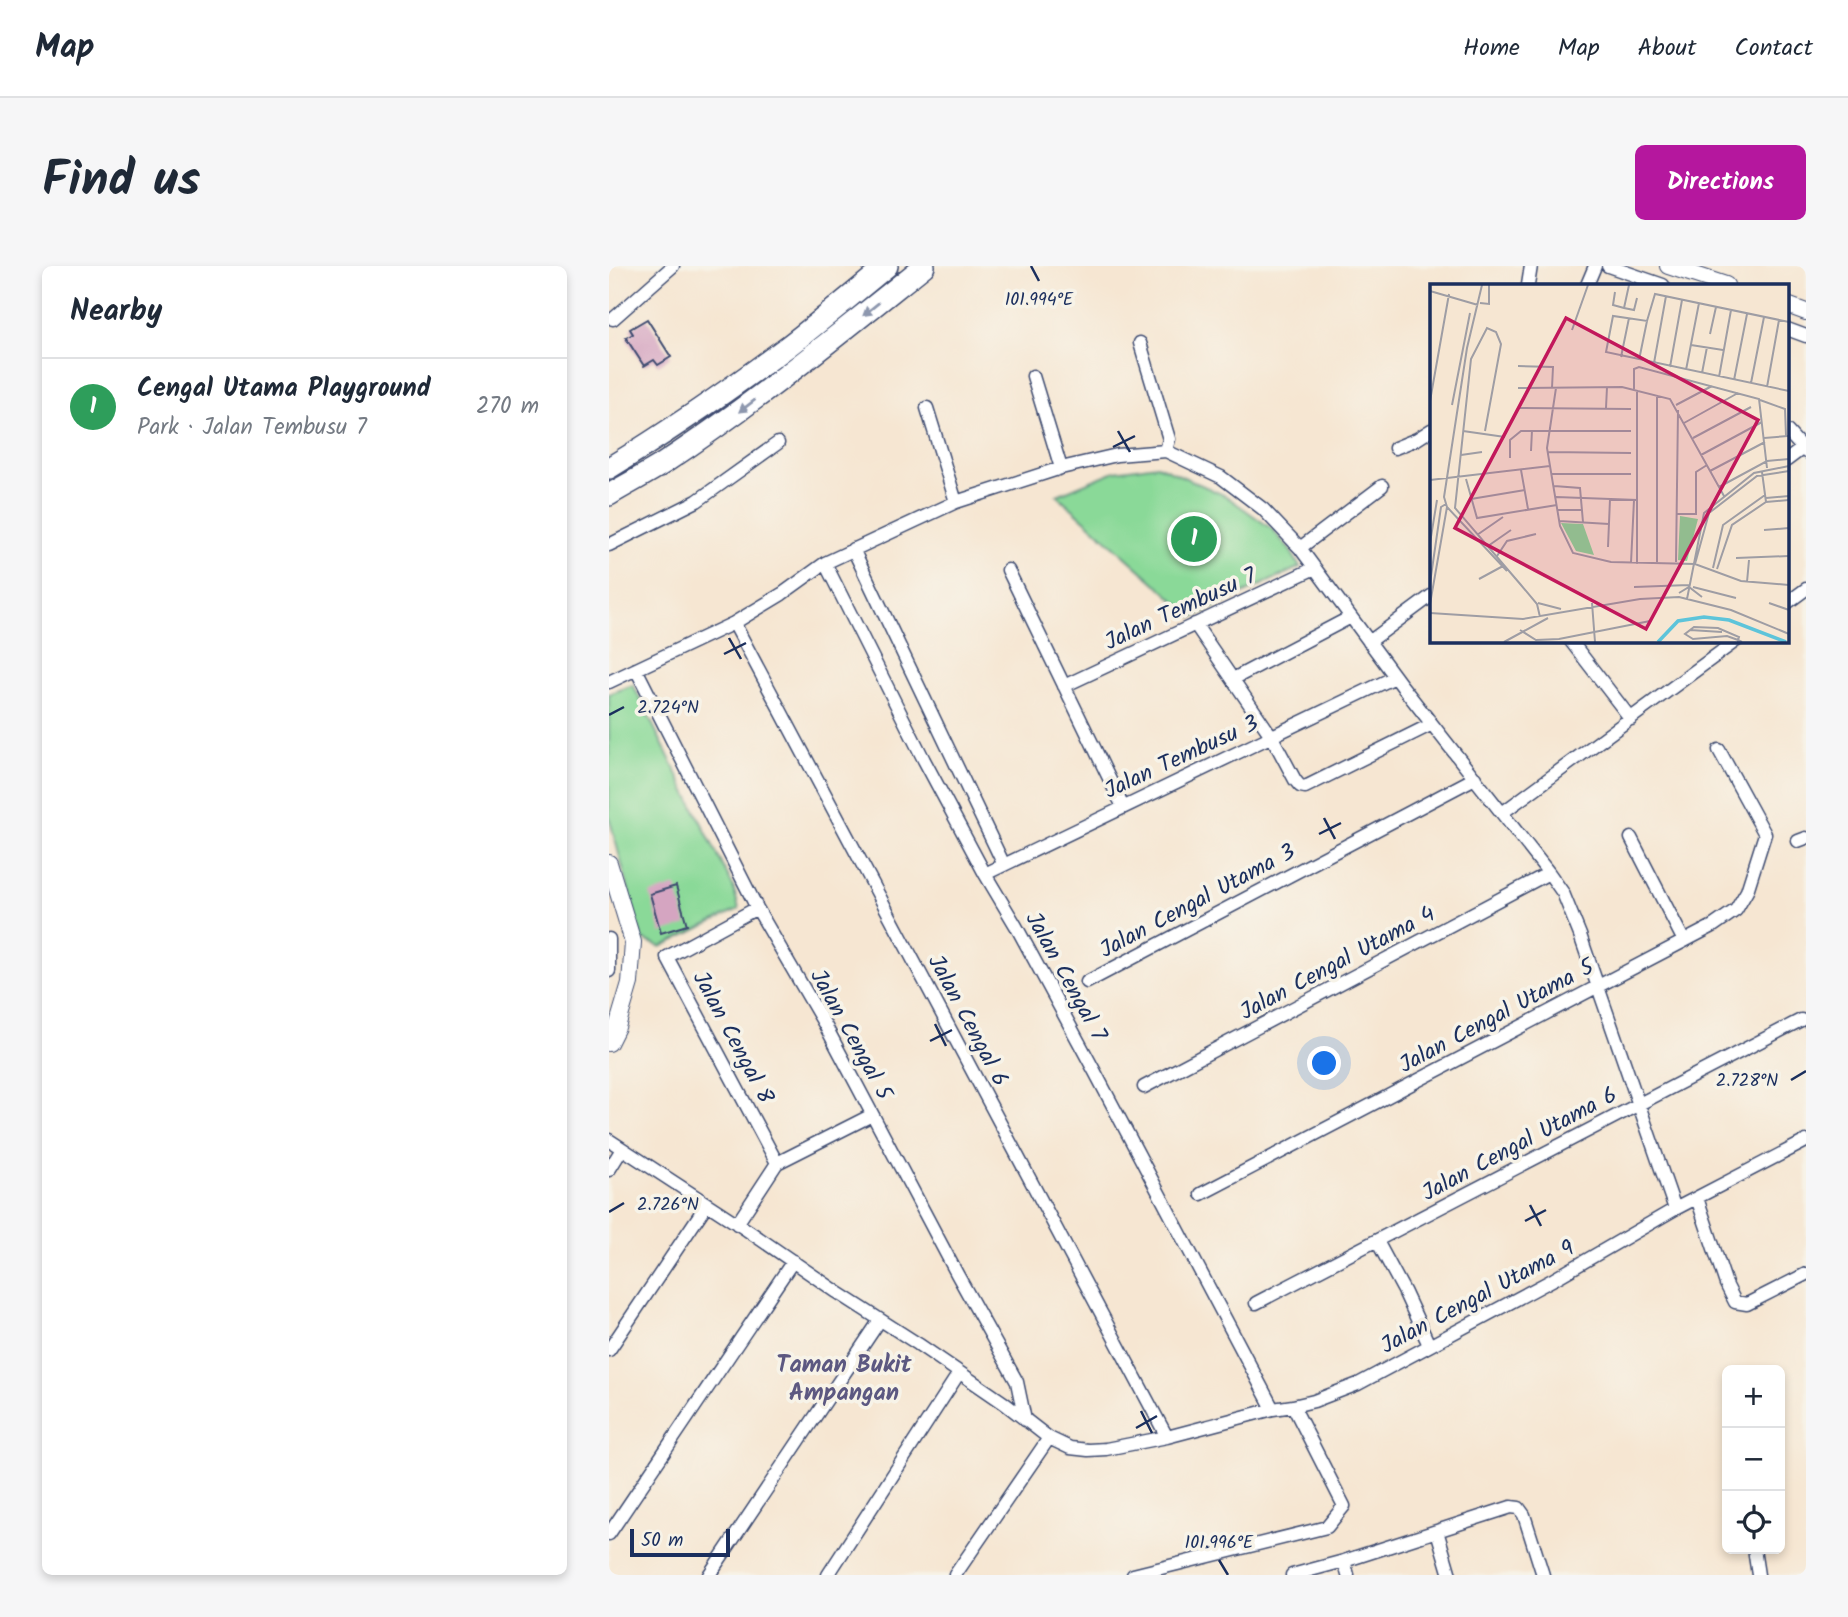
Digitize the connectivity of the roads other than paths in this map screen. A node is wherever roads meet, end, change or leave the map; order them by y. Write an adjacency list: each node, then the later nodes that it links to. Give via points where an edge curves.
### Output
1 (673, 266): 14 (street)
2 (887, 266): 26 (highway, via 720,397)
3 (924, 266): 29 (highway, one-way to 29, via 731,417)
4 (1531, 266): 8 (street)
5 (1595, 266): 9 (street)
6 (1608, 266): 10 (street)
7 (1668, 266): 11 (street)
8 (1528, 284)
9 (1587, 284)
10 (1661, 284)
11 (1723, 284)
12 (1789, 306): 13 (street)
13 (1806, 312)
14 (613, 319)
15 (1789, 330): 16 (street)
16 (1806, 336)
17 (1140, 343): 24 (street, via 1169,439)
18 (1033, 376): 27 (street)
19 (927, 408): 30 (street)
20 (1430, 431): 23 (street)
21 (1789, 433): 25 (street)
22 (778, 443): 31 (street, via 697,500)
23 (1395, 448)
24 (1166, 450): 27 (street); 32 (street, via 1221,477 1263,509)
25 (1804, 450)
26 (609, 468)
27 (1061, 468): 30 (street)
28 (1382, 486): 32 (street)
29 (609, 495)
30 (956, 502): 33 (street)
31 (609, 545)
32 (1300, 548): 35 (street)
33 (853, 549): 34 (street); 60 (street)
34 (825, 563): 41 (street); 62 (street, Jalan Cengal 7)
35 (1315, 568): 40 (street); 42 (street, Jalan Tembusu 7)
36 (1008, 570): 50 (street)
37 (1806, 589): 39 (street)
38 (1430, 597): 43 (street)
39 (1789, 602)
40 (1350, 617): 43 (street); 48 (street)
41 (734, 623): 46 (street); 95 (street, Jalan Cengal 6)
42 (1195, 624): 48 (street); 50 (street, Jalan Tembusu 7)
43 (1369, 642): 47 (street)
44 (1572, 642): 51 (street)
45 (1734, 642): 51 (street)
46 (636, 669): 49 (street); 63 (street, Jalan Cengal 5)
47 (1395, 677): 52 (street); 53 (street, Jalan Tembusu 3)
48 (1233, 679): 53 (street)
49 (609, 682)
50 (1064, 686): 56 (street)
51 (1631, 719): 57 (street)
52 (1431, 724): 53 (street, via 1305,787 1295,780); 55 (street)
53 (1272, 737): 56 (street, Jalan Tembusu 3)
54 (1719, 750): 65 (street, Jalan Cengal Utama 5, via 1765,834 1747,891 1736,910)
55 (1475, 778): 57 (street); 67 (street, Jalan Cengal Utama 3)
56 (1123, 807): 60 (street, Jalan Tembusu 3)
57 (1502, 813): 61 (street)
58 (1631, 838): 65 (street)
59 (609, 863): 70 (street, via 633,942 630,983)
60 (1005, 865): 62 (street, Jalan Tembusu 3)
61 (1549, 873): 68 (street, via 1563,893); 71 (street, Jalan Cengal Utama 4)
62 (985, 874): 93 (street, Jalan Cengal 7)
63 (757, 908): 73 (street, Jalan Cengal 5); 77 (street, Jalan Cengal 8, via 667,957)
64 (609, 939): 66 (street)
65 (1684, 941): 68 (street, Jalan Cengal Utama 5)
66 (609, 971)
67 (1087, 982)
68 (1597, 985): 72 (street); 79 (street, Jalan Cengal Utama 5)
69 (1801, 1020): 72 (street, Jalan Cengal Utama 6)
70 (609, 1043)
71 (1144, 1087)
72 (1639, 1104): 82 (street); 84 (street, Jalan Cengal Utama 6)
73 (872, 1115): 77 (street); 94 (street, Jalan Cengal 5, via 1017,1382)
74 (609, 1140): 76 (street, Jalan Cengal Utama 9)
75 (1806, 1141): 80 (street, Jalan Cengal Utama 9)
76 (622, 1149): 78 (street); 81 (street, Jalan Cengal Utama 9)
77 (777, 1163): 83 (street)
78 (609, 1170)
79 (1201, 1194)
80 (1697, 1198): 82 (street, Jalan Cengal Utama 9); 86 (street, via 1735,1302 1747,1304)
81 (707, 1204): 83 (street, Jalan Cengal Utama 9); 90 (street)
82 (1675, 1209): 89 (street, Jalan Cengal Utama 9)
83 (737, 1224): 85 (street, Jalan Cengal Utama 9)
84 (1377, 1241): 87 (street, Jalan Cengal Utama 6); 89 (street)
85 (793, 1261): 88 (street, Jalan Cengal Utama 9); 98 (street)
86 (1806, 1274)
87 (1256, 1303)
88 (880, 1320): 91 (street, Jalan Cengal Utama 9); 101 (street)
89 (1429, 1345): 92 (street, Jalan Cengal Utama 9, via 1358,1384)
90 (609, 1350)
91 (959, 1373): 94 (street, Jalan Cengal Utama 9); 102 (street)
92 (1293, 1406): 93 (street, Jalan Cengal Utama 9); 104 (street, via 1344,1506 1328,1527)
93 (1273, 1409): 95 (street, Jalan Cengal Utama 9)
94 (1025, 1420): 96 (street, Jalan Cengal Utama 9)
95 (1167, 1437): 96 (street, Jalan Cengal Utama 9, via 1106,1450 1070,1448)
96 (1049, 1438): 103 (street)
97 (1437, 1531): 100 (street); 107 (street); 108 (street, via 1519,1508)
98 (609, 1534)
99 (1754, 1554): 109 (street)
100 (1344, 1561): 105 (street); 106 (street)
101 (709, 1575)
102 (828, 1575)
103 (955, 1575)
104 (1133, 1575)
105 (1292, 1575)
106 (1348, 1575)
107 (1450, 1575)
108 (1543, 1575)
109 (1758, 1575)

